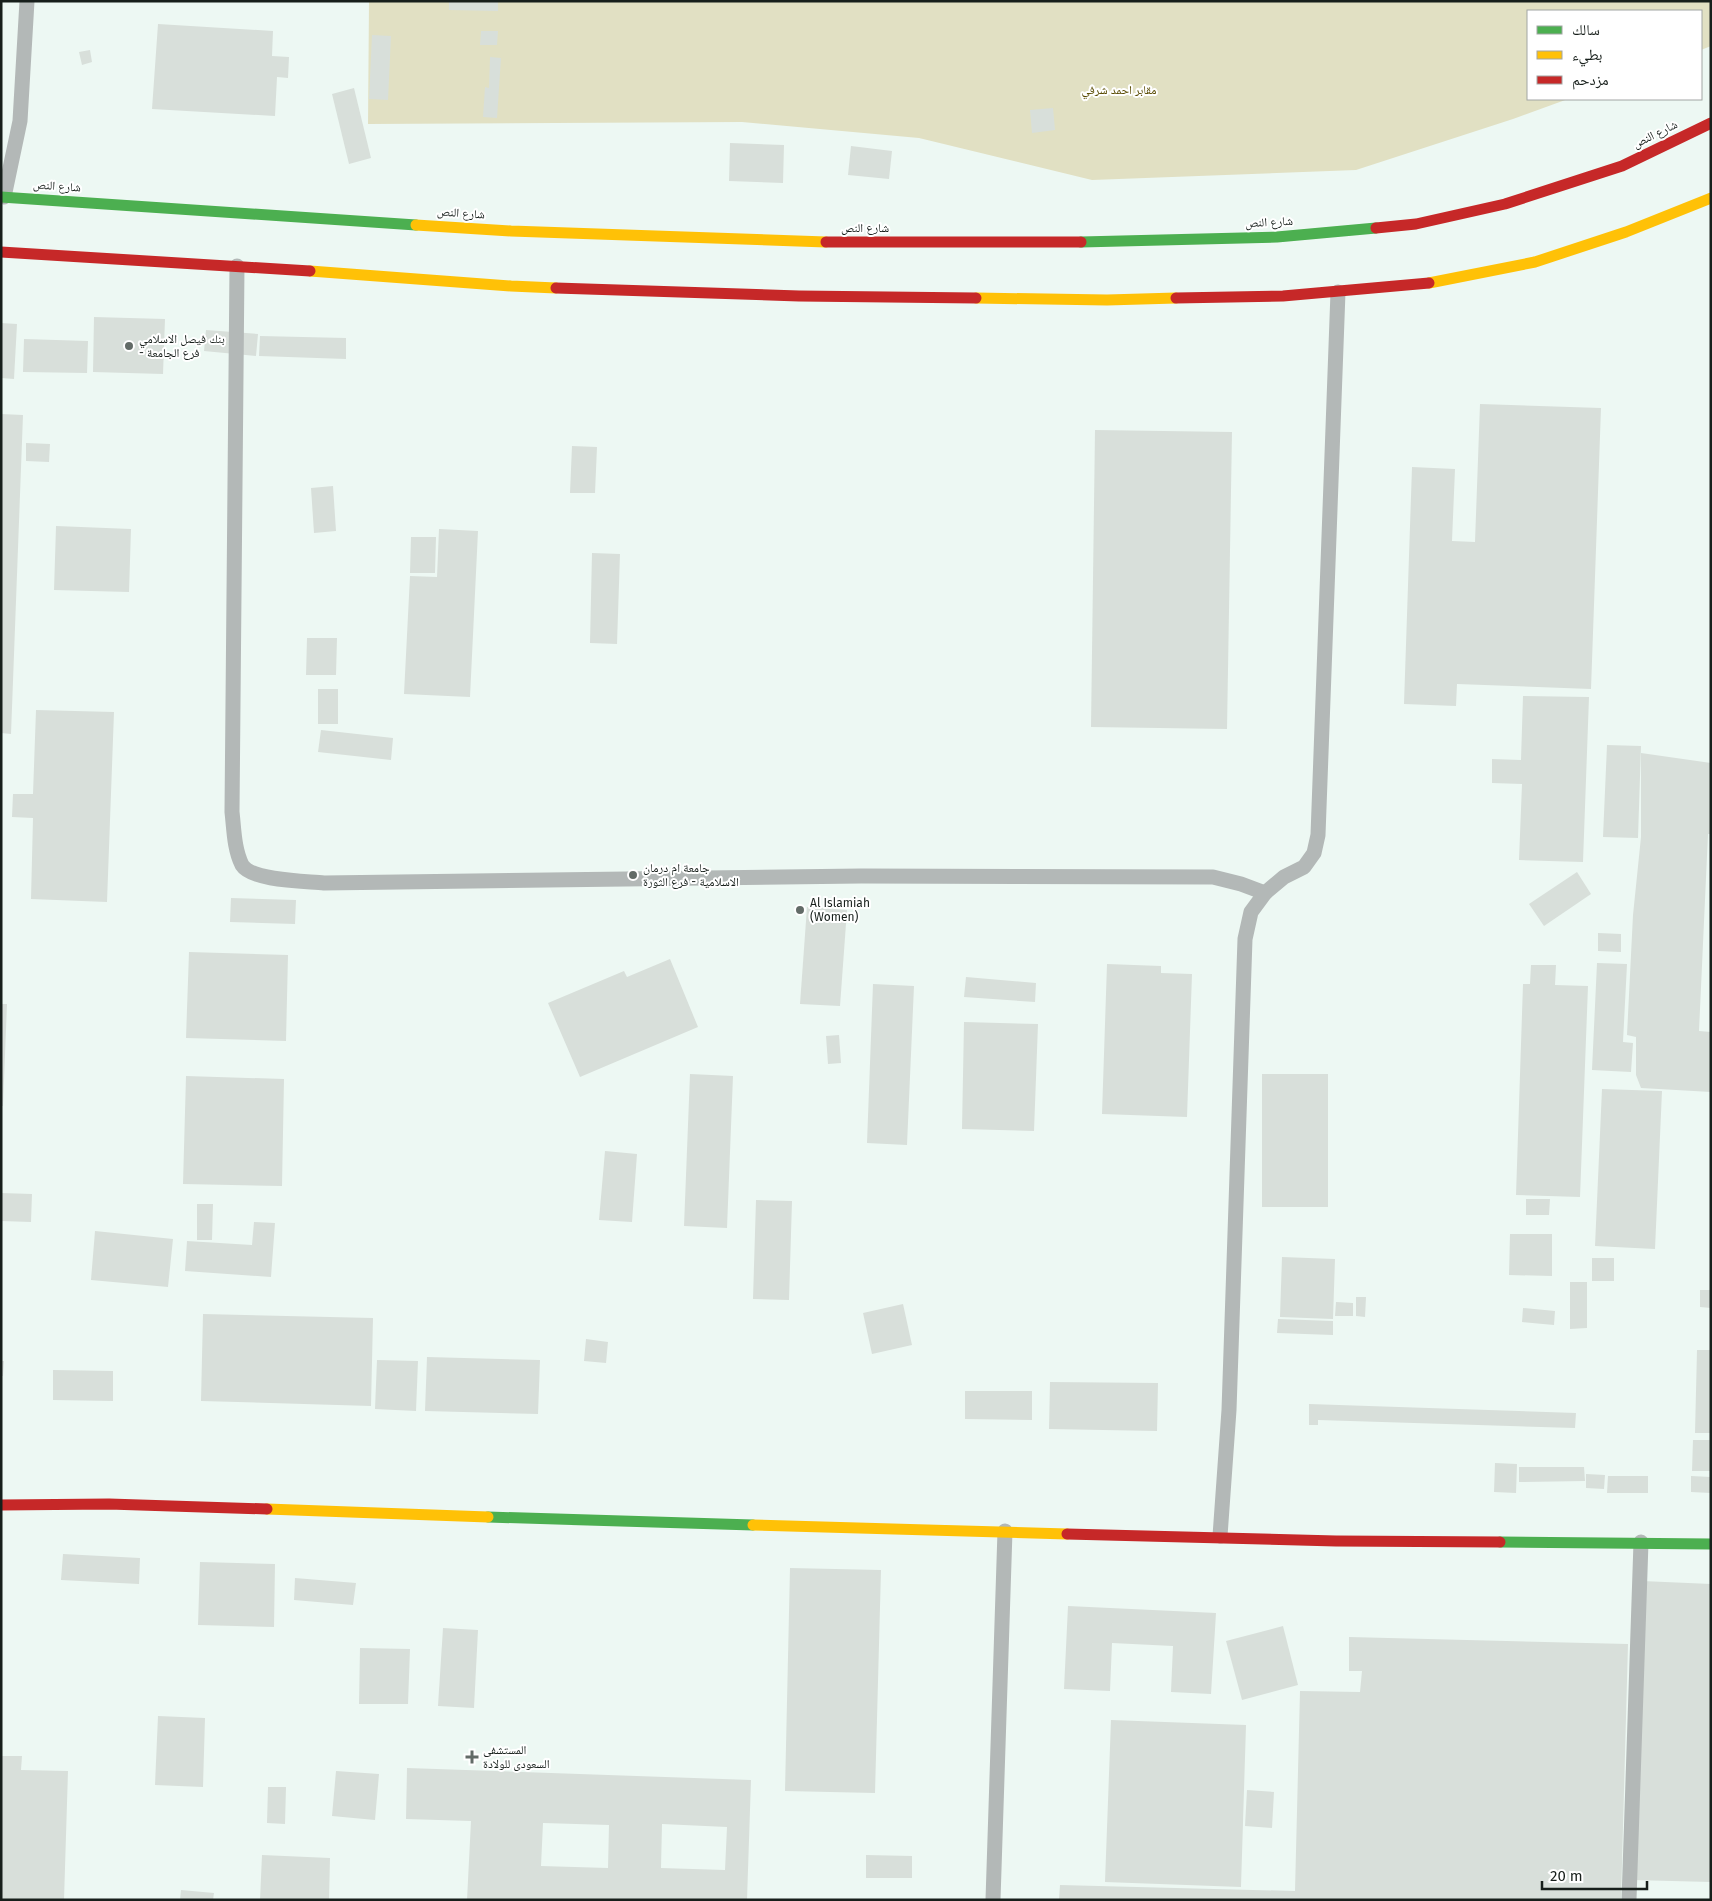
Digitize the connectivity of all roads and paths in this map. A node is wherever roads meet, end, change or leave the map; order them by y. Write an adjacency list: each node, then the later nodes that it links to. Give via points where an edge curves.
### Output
1 (27, 1): 3 (lane, via 20,121)
2 (1711, 123): 3 (main road, شارع النص, via 1622,166 1505,204 1416,224 1277,237 1105,242 797,242 510,231)
3 (2, 197)
4 (1711, 198): 7 (main road, via 1626,232 1535,262 1429,283)
5 (1, 252): 6 (main road)
6 (237, 266): 7 (main road, via 510,286 799,296 1107,300); 8 (lane, via 232,812 236,847 243,866 252,874 324,883 862,876 1213,877)
7 (1338, 292): 8 (lane, via 1318,835 1314,853 1304,867 1284,877)
8 (1266, 894): 11 (lane, via 1251,912 1245,940 1229,1410)
9 (1, 1504): 10 (main road)
10 (1005, 1531): 11 (main road); 14 (lane)
11 (1220, 1536): 12 (main road, via 1336,1541)
12 (1640, 1542): 13 (main road); 15 (lane)
13 (1711, 1544)
14 (993, 1900)
15 (1629, 1900)

